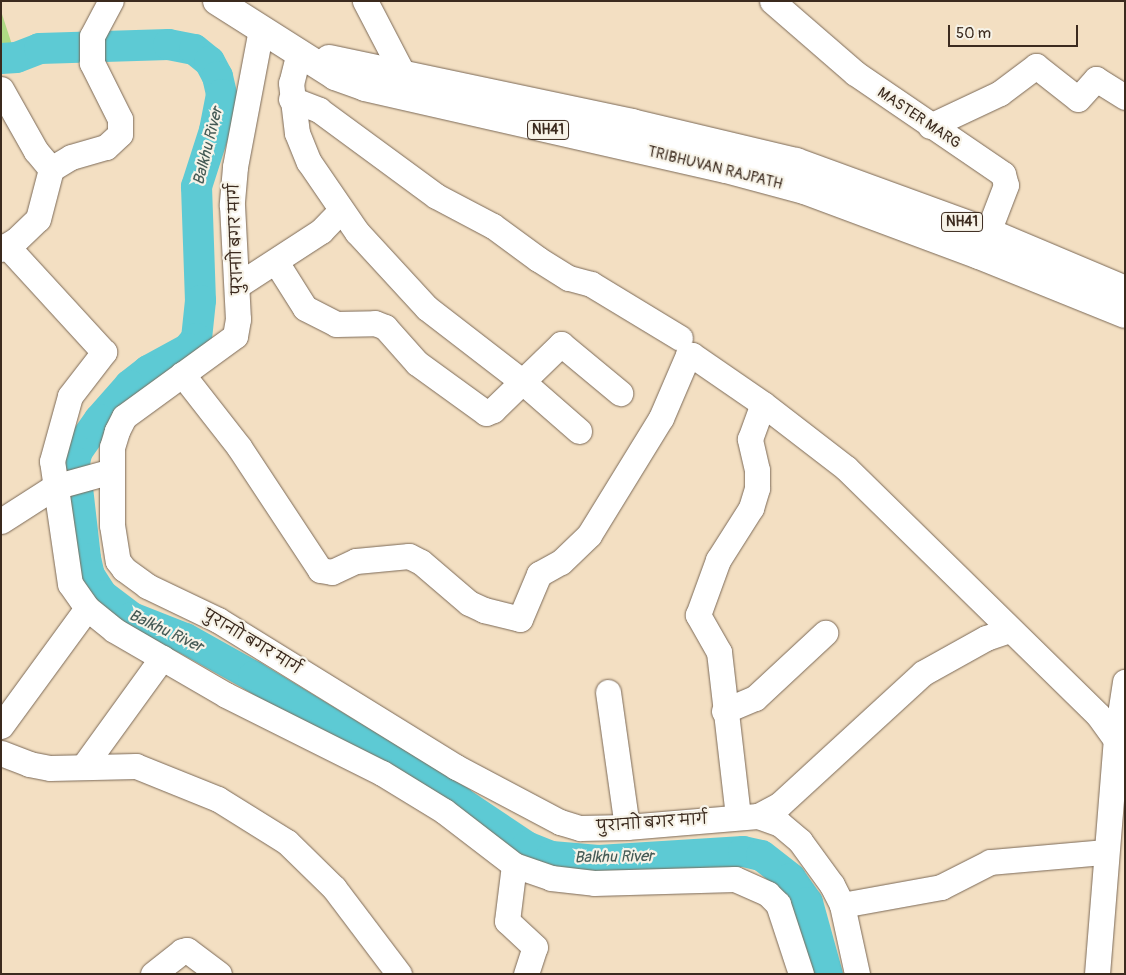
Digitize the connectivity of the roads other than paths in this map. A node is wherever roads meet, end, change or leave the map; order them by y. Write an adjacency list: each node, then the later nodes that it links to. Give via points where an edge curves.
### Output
1 (111, 1): 12 (street, via 92,36 92,63 120,119 120,134 106,147 71,158)
2 (217, 1): 5 (highway, TRIBHUVAN RAJPATH / NH41)
3 (365, 1): 7 (street)
4 (772, 1): 11 (street, MASTER MARG, via 855,73)
5 (261, 29): 6 (highway, TRIBHUVAN RAJPATH / NH41); 17 (street, पुरानाो बगर मार्ग, via 235,167 232,205)
6 (299, 52): 7 (highway, TRIBHUVAN RAJPATH / NH41); 10 (street, via 291,83); 14 (highway, TRIBHUVAN RAJPATH / NH41, via 335,76 365,87 787,186)
7 (403, 74): 14 (highway, TRIBHUVAN RAJPATH / NH41, via 796,162)
8 (1, 89): 12 (street, via 36,151)
9 (1125, 97): 11 (street, via 1096,79 1078,99 1036,66 1000,93)
10 (291, 99): 13 (street, via 297,134 309,162); 20 (street, via 318,110 436,196 493,226 538,259 569,278 591,284)
11 (930, 126): 14 (street, MASTER MARG, via 1006,178)
12 (51, 169): 15 (street, via 38,219)
13 (341, 210): 16 (street, via 321,231); 22 (street, via 382,262 427,308)
14 (984, 243): 18 (highway, TRIBHUVAN RAJPATH / NH41); 19 (highway, TRIBHUVAN RAJPATH / NH41)
15 (4, 247): 27 (street, via 104,352 70,396 52,461)
16 (276, 262): 17 (street); 22 (street, via 304,308 336,324 375,323 385,327 417,363 478,410 486,413 493,410)
17 (238, 285): 21 (street, पुरानाो बगर मार्ग, via 235,336)
18 (1125, 290)
19 (1125, 314)
20 (680, 338)
21 (182, 374): 24 (street, via 239,447 320,570 332,572 356,561 409,556 421,562 469,603 520,619 539,574 561,562 589,535 661,418 688,355); 26 (street, पुरानाो बगर मार्ग, via 124,417 112,447)
22 (524, 382): 23 (street, via 561,344); 25 (street)
23 (620, 393)
24 (763, 404): 30 (street, via 846,468); 35 (street, via 750,439 757,470 757,488 751,508 718,560 698,615 719,652)
25 (579, 431)
26 (108, 472): 27 (street); 41 (street, पुरानाो बगर मार्ग, via 115,548 118,561 132,576 218,620 534,811 580,828)
27 (60, 486): 28 (street); 29 (street, via 70,584)
28 (1, 521)
29 (87, 608): 32 (street, via 114,630); 36 (street)
30 (1009, 630): 37 (street, via 1098,715); 40 (street, via 986,638 923,673 779,805)
31 (825, 633): 35 (street, via 755,698)
32 (162, 658): 39 (street); 43 (street, via 226,695 382,773 444,811)
33 (1125, 682): 37 (street)
34 (608, 692): 41 (street)
35 (724, 711): 40 (street)
36 (1, 726)
37 (1116, 740): 42 (street)
38 (1, 753): 39 (street, via 29,764)
39 (83, 767): 47 (street, via 136,766 164,775 218,798 287,842 334,888)
40 (748, 816): 41 (street, पुरानाो बगर मार्ग); 44 (street, पुरानाो बगर मार्ग, via 780,824 800,841 818,862)
41 (627, 827)
42 (1105, 852): 44 (street, via 990,862 941,887); 51 (street)
43 (514, 865): 48 (street, via 507,921 534,947); 49 (street, via 551,878 594,882 736,879 768,894 778,904)
44 (842, 905): 50 (street, पुरानाो बगर मार्ग)
45 (153, 974): 46 (street, via 187,950)
46 (218, 974)
47 (399, 974)
48 (526, 974)
49 (801, 974)
50 (857, 974)
51 (1097, 974)

